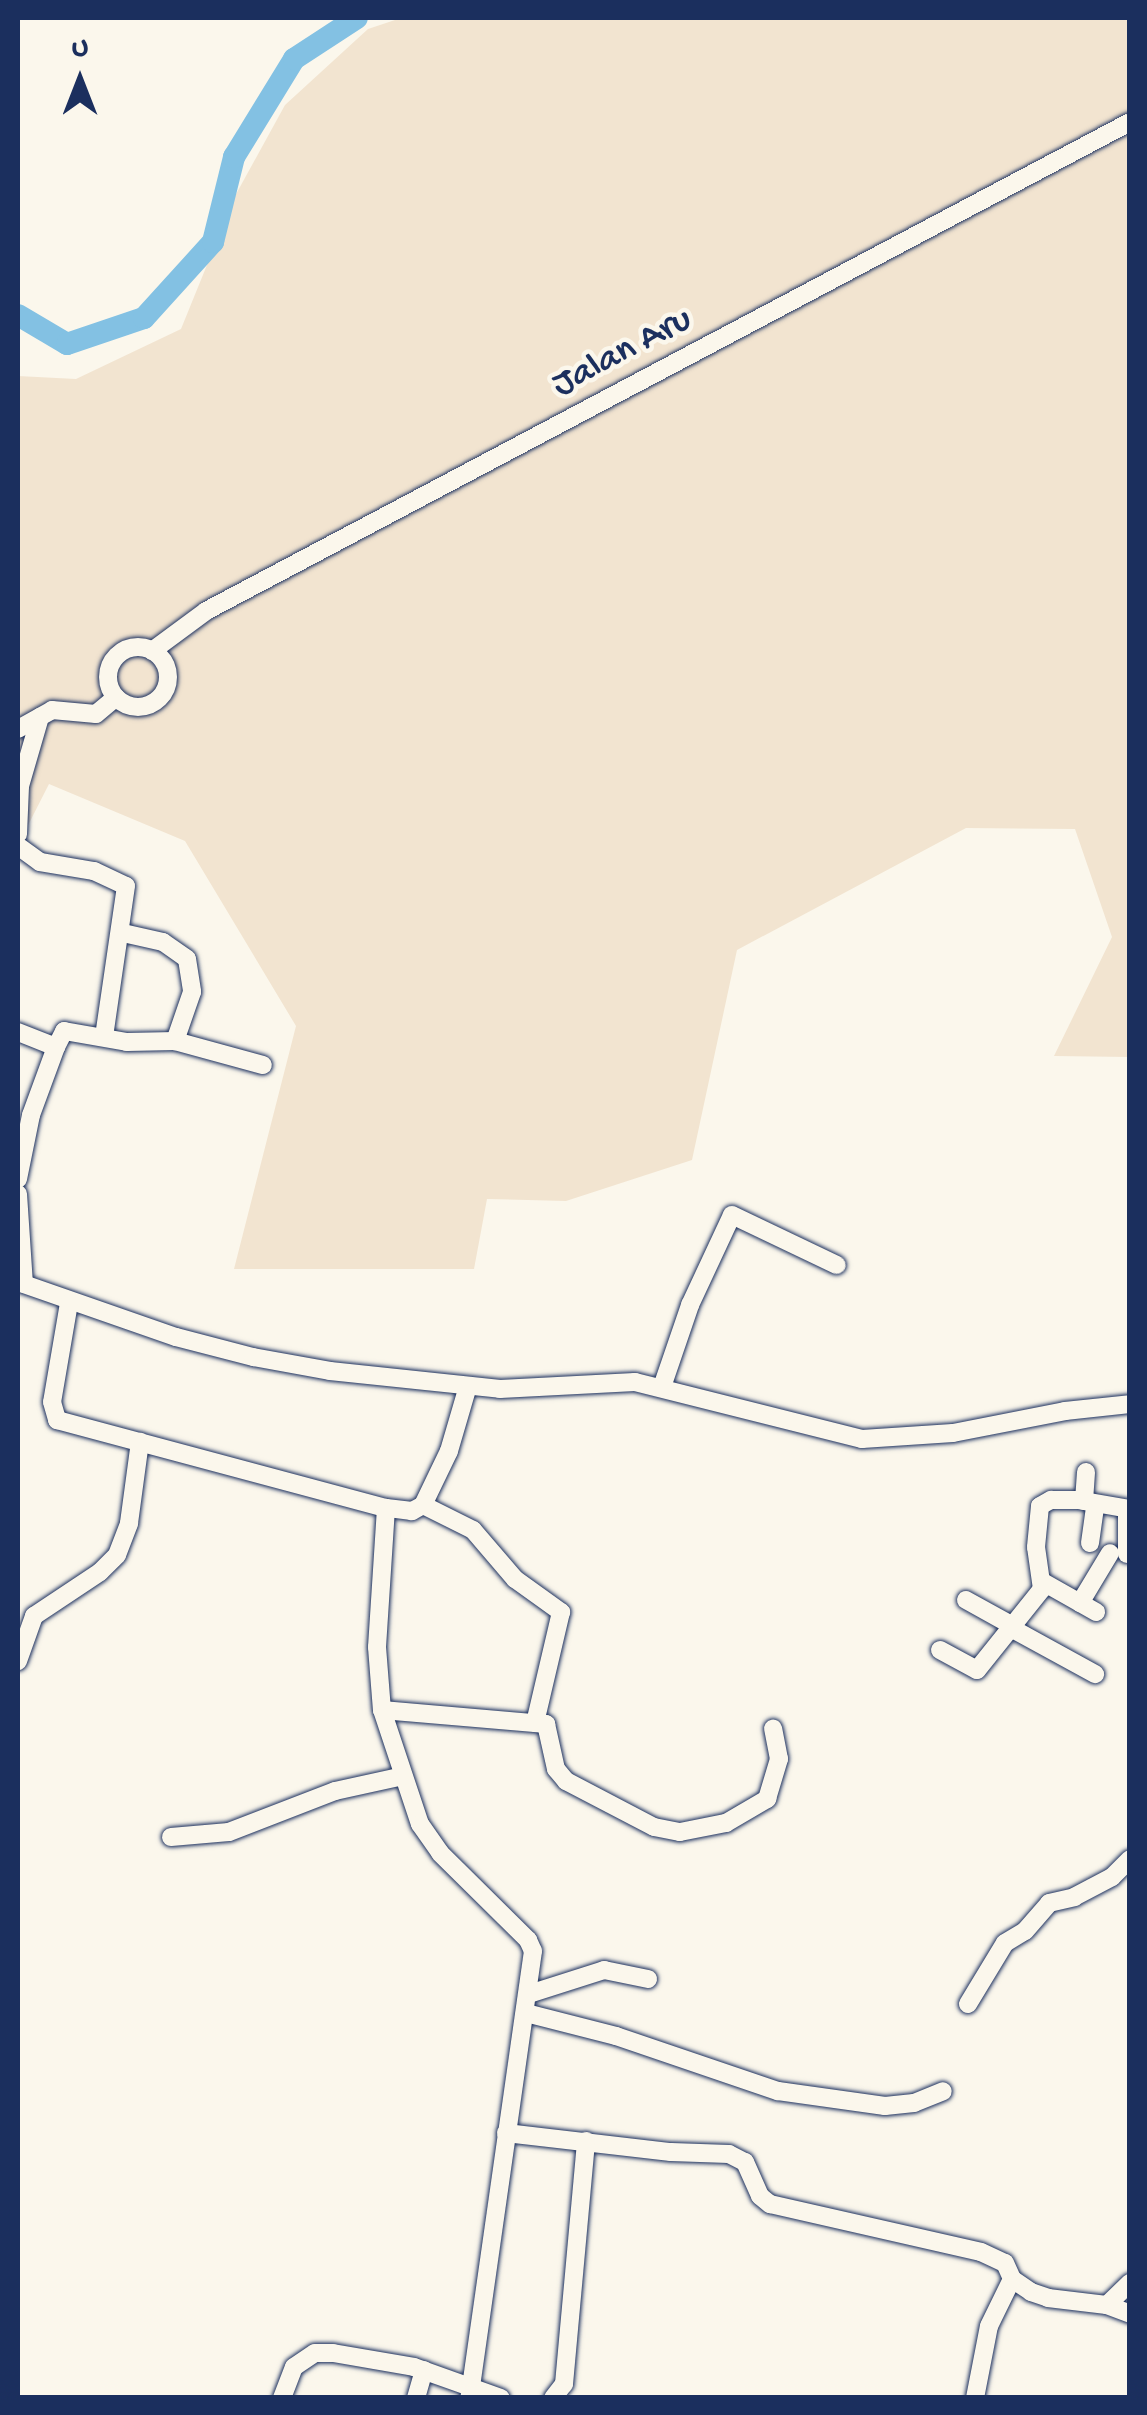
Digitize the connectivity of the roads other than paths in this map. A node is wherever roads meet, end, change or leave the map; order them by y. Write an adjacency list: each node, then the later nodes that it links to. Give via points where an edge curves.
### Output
1 (1130, 122): 2 (street, Jalan Aru, via 206,611)
2 (152, 650): 3 (street, via 125,650 112,662 108,680); 3 (street, via 167,667 161,697 144,706)
3 (116, 697): 4 (street, via 96,714 52,710)
4 (40, 717): 5 (street); 6 (street, via 20,786)
5 (18, 730)
6 (18, 834)
7 (18, 846): 8 (street, via 40,862 121,881 128,892)
8 (123, 933): 10 (street); 11 (street, via 163,942 186,959 192,992)
9 (18, 1032): 12 (street)
10 (104, 1036): 11 (street); 12 (street, via 62,1031)
11 (176, 1041): 13 (street)
12 (56, 1047): 14 (street, via 30,1115)
13 (264, 1065)
14 (18, 1179)
15 (18, 1194): 17 (street)
16 (837, 1265): 20 (street, via 732,1216)
17 (21, 1283): 18 (street)
18 (70, 1303): 19 (street, via 252,1357); 22 (street, via 52,1402 57,1420)
19 (468, 1386): 20 (street); 24 (street, via 449,1451)
20 (662, 1386): 21 (street, via 862,1439 953,1433)
21 (1130, 1404)
22 (140, 1442): 26 (street); 33 (street, via 117,1555 34,1616)
23 (1086, 1472): 25 (street)
24 (423, 1504): 26 (street, via 412,1511); 36 (street, via 473,1530 515,1579 561,1612)
25 (1090, 1504): 27 (street); 28 (street); 29 (street, via 1051,1500 1040,1506 1036,1553)
26 (386, 1508): 35 (street, via 377,1647)
27 (1128, 1509): 29 (street, via 1118,1553 1088,1607)
28 (1090, 1543)
29 (1044, 1582): 31 (street)
30 (966, 1600): 31 (street)
31 (1012, 1627): 32 (street, via 977,1670); 34 (street)
32 (940, 1650)
33 (18, 1661)
34 (1095, 1674)
35 (382, 1710): 36 (street); 38 (street)
36 (535, 1723): 37 (street, via 549,1728 556,1769 566,1781 654,1826 680,1832 726,1824 767,1800 779,1759)
37 (773, 1729)
38 (403, 1776): 39 (street, via 334,1791 229,1832); 42 (street, via 420,1824 440,1853 531,1946)
39 (171, 1836)
40 (1130, 1859): 43 (street, via 1112,1877 1049,1903 1005,1943)
41 (648, 1978): 42 (street, via 604,1970)
42 (527, 2003): 44 (street, via 778,2091 886,2106); 45 (street)
43 (968, 2004)
44 (943, 2091)
45 (506, 2133): 46 (street); 52 (street)
46 (586, 2142): 47 (street, via 730,2154 745,2162 770,2204 981,2252 1005,2263); 56 (street, via 564,2384)
47 (1012, 2279): 49 (street, via 1048,2298); 57 (street, via 989,2326)
48 (1130, 2283): 49 (street)
49 (1107, 2305): 50 (street)
50 (1130, 2314)
51 (424, 2370): 52 (street); 53 (street, via 357,2355 315,2354 294,2367); 54 (street)
52 (470, 2392): 55 (street)
53 (282, 2398)
54 (416, 2398)
55 (501, 2398)
56 (554, 2398)
57 (975, 2398)

